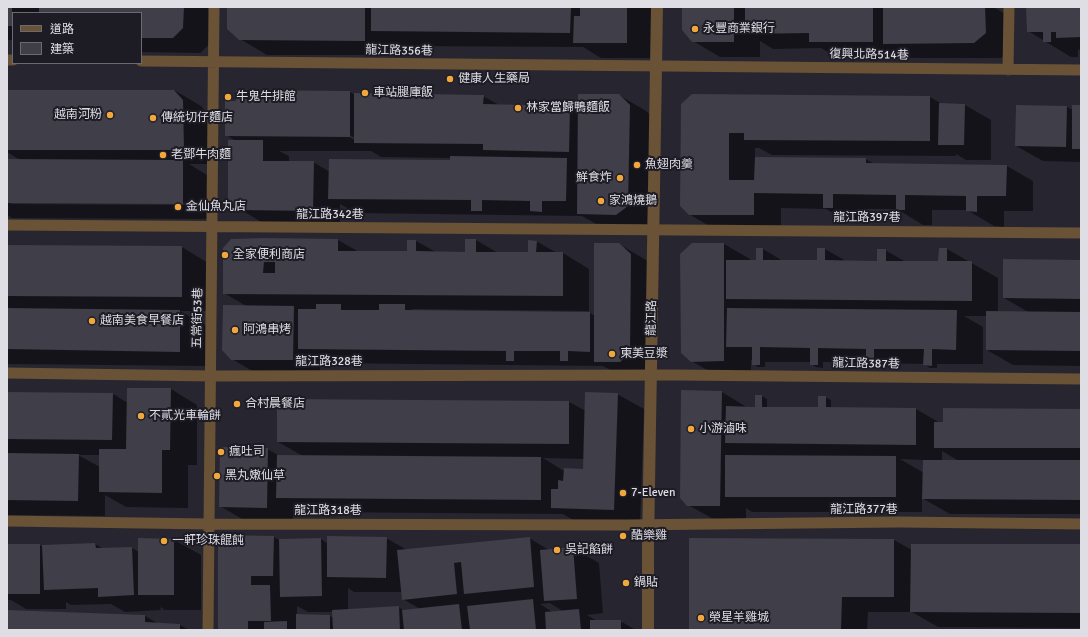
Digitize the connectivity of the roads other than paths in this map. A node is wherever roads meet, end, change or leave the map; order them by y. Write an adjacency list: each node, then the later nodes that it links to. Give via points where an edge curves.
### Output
1 (214, 7): 5 (lane, 五常街53巷)
2 (657, 7): 6 (street, 龍江路)
3 (1009, 7): 7 (lane)
4 (142, 62): 5 (lane, 龍江路356巷)
5 (213, 62): 6 (lane, 龍江路356巷); 10 (lane, 五常街53巷)
6 (656, 66): 7 (lane, 復興北路514巷); 11 (street, 龍江路)
7 (1008, 70): 8 (lane, 復興北路514巷)
8 (1081, 70)
9 (7, 225): 10 (lane, 龍江路342巷)
10 (212, 227): 11 (lane, 龍江路342巷); 15 (lane, 五常街53巷)
11 (653, 230): 12 (lane, 龍江路397巷); 14 (street, 龍江路)
12 (1081, 232)
13 (7, 373): 15 (lane, 龍江路328巷)
14 (651, 375): 15 (lane, 龍江路328巷); 16 (lane, 龍江路387巷); 18 (street, 龍江路)
15 (210, 376): 19 (lane, 五常街53巷)
16 (1081, 379)
17 (7, 521): 19 (lane, 龍江路318巷)
18 (648, 523): 19 (lane, 龍江路318巷); 20 (lane, 龍江路377巷); 22 (street, 龍江路)
19 (209, 524): 21 (lane, 五常街53巷)
20 (1081, 524)
21 (208, 630)
22 (648, 630)

